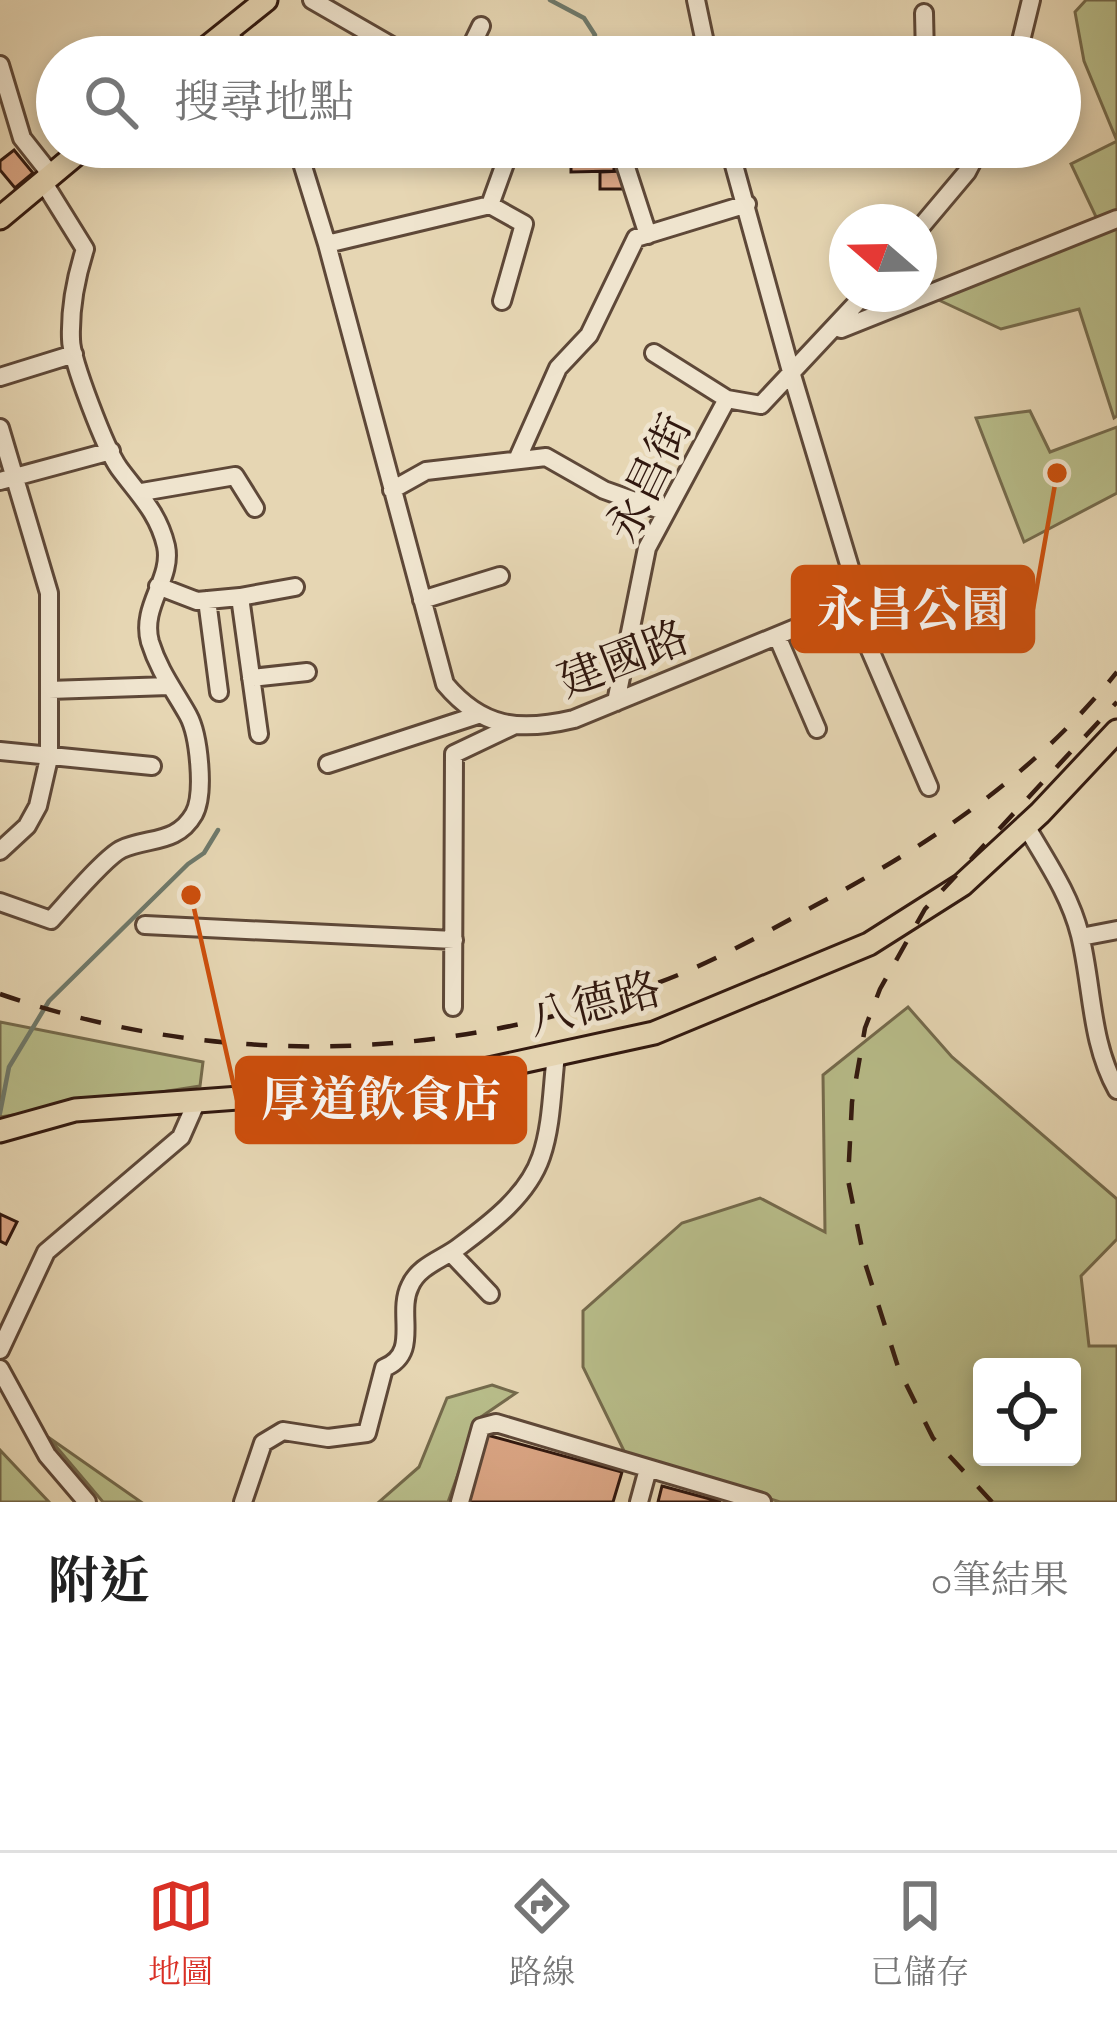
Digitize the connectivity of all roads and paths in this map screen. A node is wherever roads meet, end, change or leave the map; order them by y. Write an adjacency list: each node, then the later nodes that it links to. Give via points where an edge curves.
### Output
1 (266, 0): 7 (main road)
2 (312, 0): 10 (street)
3 (696, 0): 12 (street)
4 (1031, 0): 14 (street)
5 (924, 14): 13 (street)
6 (481, 26): 11 (street)
7 (227, 32): 8 (main road); 9 (street)
8 (222, 36)
9 (230, 36)
10 (374, 36)
11 (476, 36)
12 (704, 36)
13 (925, 36)
14 (1022, 36)
15 (0, 65): 16 (street)
16 (36, 161)
17 (41, 168): 24 (street)
18 (61, 168): 24 (main road)
19 (303, 168): 31 (street)
20 (503, 168): 26 (street)
21 (626, 168): 30 (street)
22 (736, 168): 25 (street)
23 (969, 168): 27 (street)
24 (48, 180): 28 (main road); 36 (street, via 85,249)
25 (747, 204): 30 (street); 37 (street)
26 (490, 205): 31 (street); 32 (street, via 524,224)
27 (937, 208)
28 (0, 218)
29 (1117, 219): 34 (street)
30 (648, 235): 42 (street, via 636,238 589,335 558,368)
31 (327, 244): 44 (street)
32 (502, 301)
33 (850, 312): 34 (street, 永昌街)
34 (834, 331): 37 (street, 永昌街)
35 (655, 353): 39 (street)
36 (74, 354): 38 (street); 41 (street)
37 (792, 375): 39 (street, 永昌街, via 761,405); 51 (street, via 851,571)
38 (0, 376)
39 (727, 399): 47 (street, 永昌街)
40 (0, 428): 43 (street)
41 (111, 451): 43 (street); 45 (street)
42 (517, 460): 44 (street, via 426,471); 47 (street, via 546,457)
43 (8, 478): 59 (street, via 49,593)
44 (392, 490): 54 (street)
45 (142, 492): 46 (street, via 235,476); 49 (street, via 165,542 168,563)
46 (254, 508)
47 (666, 512): 61 (street, 永昌街, via 647,548)
48 (500, 576): 54 (street)
49 (158, 586): 53 (street); 58 (street, via 148,635)
50 (296, 587): 52 (street)
51 (845, 592): 55 (street, 建國路, via 820,618); 71 (street)
52 (240, 597): 53 (street); 57 (street)
53 (207, 600): 60 (street)
54 (422, 600): 62 (street, via 445,684)
55 (777, 636): 61 (street, 建國路); 64 (street)
56 (307, 671): 57 (street)
57 (251, 678): 66 (street)
58 (169, 686): 59 (street); 74 (street, via 191,720 196,811 166,839 120,849 51,920)
59 (49, 690): 68 (street)
60 (219, 692)
61 (616, 702): 63 (street, 建國路, via 544,726)
62 (478, 715): 63 (street, 建國路); 69 (street)
63 (516, 724): 78 (street, via 454,754)
64 (817, 729)
65 (1117, 730): 72 (main road, 八德路)
66 (259, 734)
67 (0, 752): 68 (street)
68 (49, 758): 70 (street); 73 (street, via 38,806)
69 (328, 764)
70 (152, 766)
71 (929, 787)
72 (1025, 826): 77 (street, via 1068,897); 80 (main road, 八德路, via 962,885 869,944 654,1033)
73 (0, 850)
74 (0, 902)
75 (145, 925): 78 (street)
76 (1117, 930): 77 (street)
77 (1081, 937): 81 (street, via 1096,1042)
78 (454, 940): 79 (street)
79 (453, 1007)
80 (556, 1055): 82 (main road, 八德路, via 457,1076); 84 (street, via 541,1158 494,1220)
81 (1117, 1090)
82 (196, 1103): 83 (main road, 八德路, via 75,1110); 86 (street, via 181,1137 46,1252)
83 (0, 1131)
84 (452, 1253): 85 (street); 90 (street, via 411,1282 402,1310 404,1350 384,1368 367,1433 283,1431 263,1443)
85 (490, 1294)
86 (0, 1350)
87 (0, 1369): 89 (street, via 47,1455)
88 (648, 1469): 91 (street, via 496,1423 481,1427); 92 (street); 93 (street)
89 (86, 1502)
90 (243, 1502)
91 (460, 1502)
92 (639, 1502)
93 (762, 1502)

